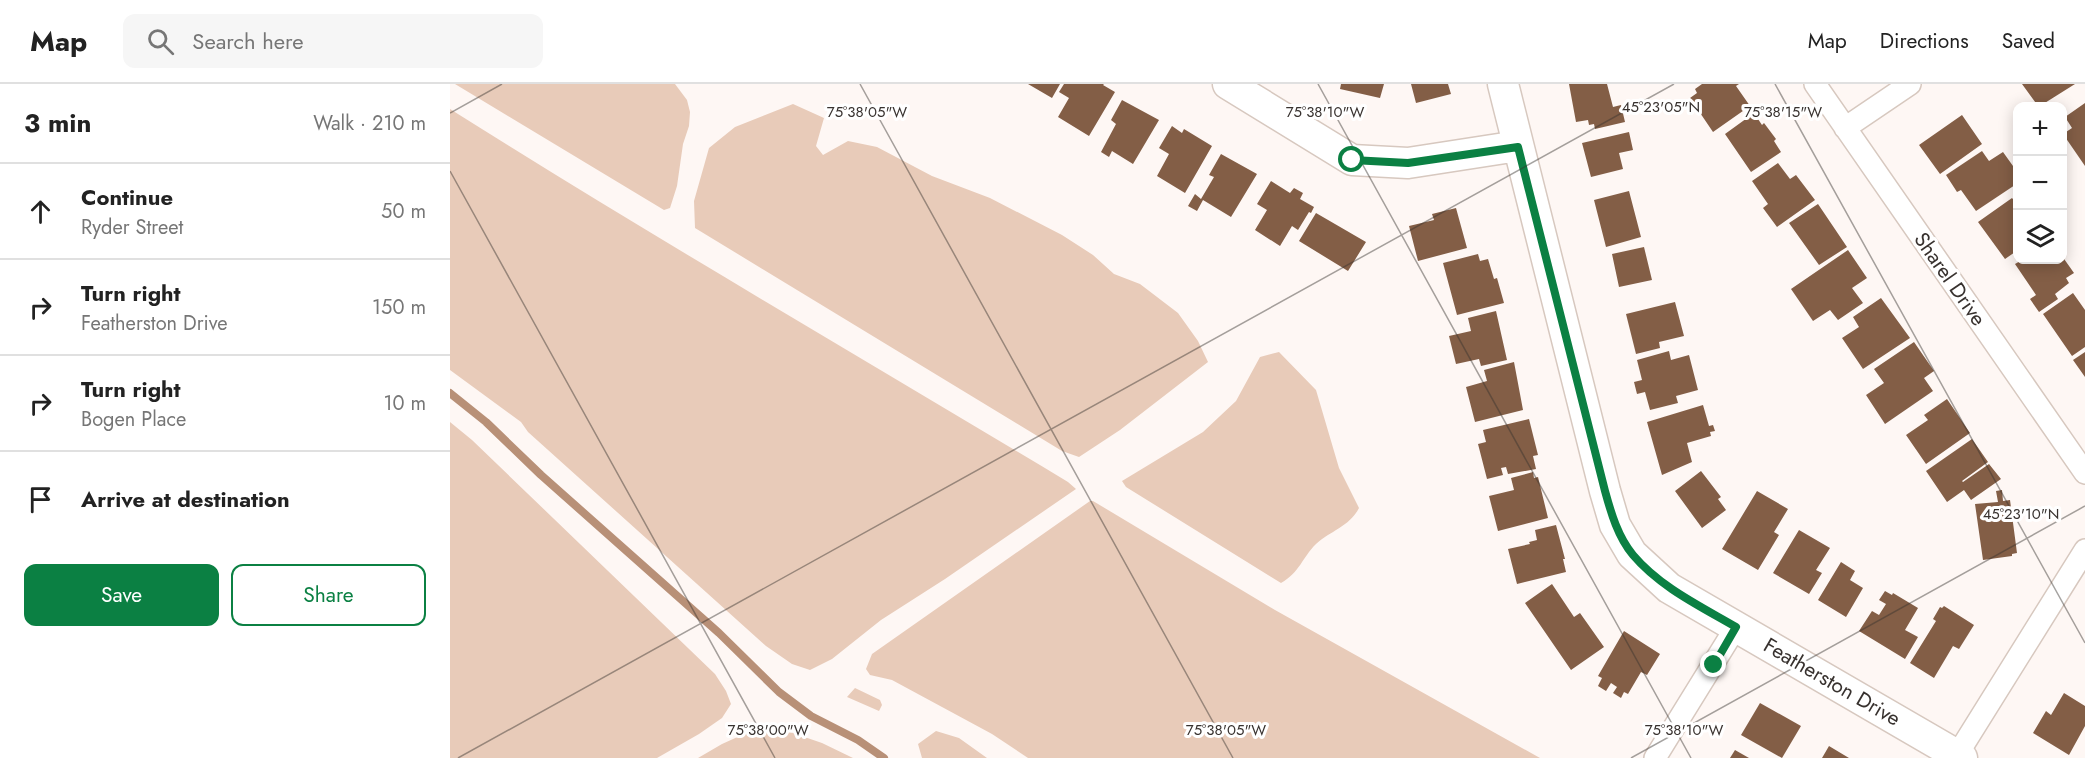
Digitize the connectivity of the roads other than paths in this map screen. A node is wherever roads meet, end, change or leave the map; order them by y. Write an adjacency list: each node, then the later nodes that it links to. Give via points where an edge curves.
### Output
1 (1228, 84): 6 (street, via 1352,160 1408,163)
2 (1503, 84): 6 (street, Featherston Drive)
3 (1815, 84): 5 (street, Sharel Drive)
4 (1910, 84): 5 (street)
5 (1845, 128): 7 (street, Sharel Drive)
6 (1518, 147): 9 (street, Featherston Drive, via 1615,525 1632,554 1669,588)
7 (2085, 473)
8 (2085, 550): 10 (street)
9 (1736, 627): 10 (street, Featherston Drive); 11 (street)
10 (1960, 756)
11 (1655, 758)

